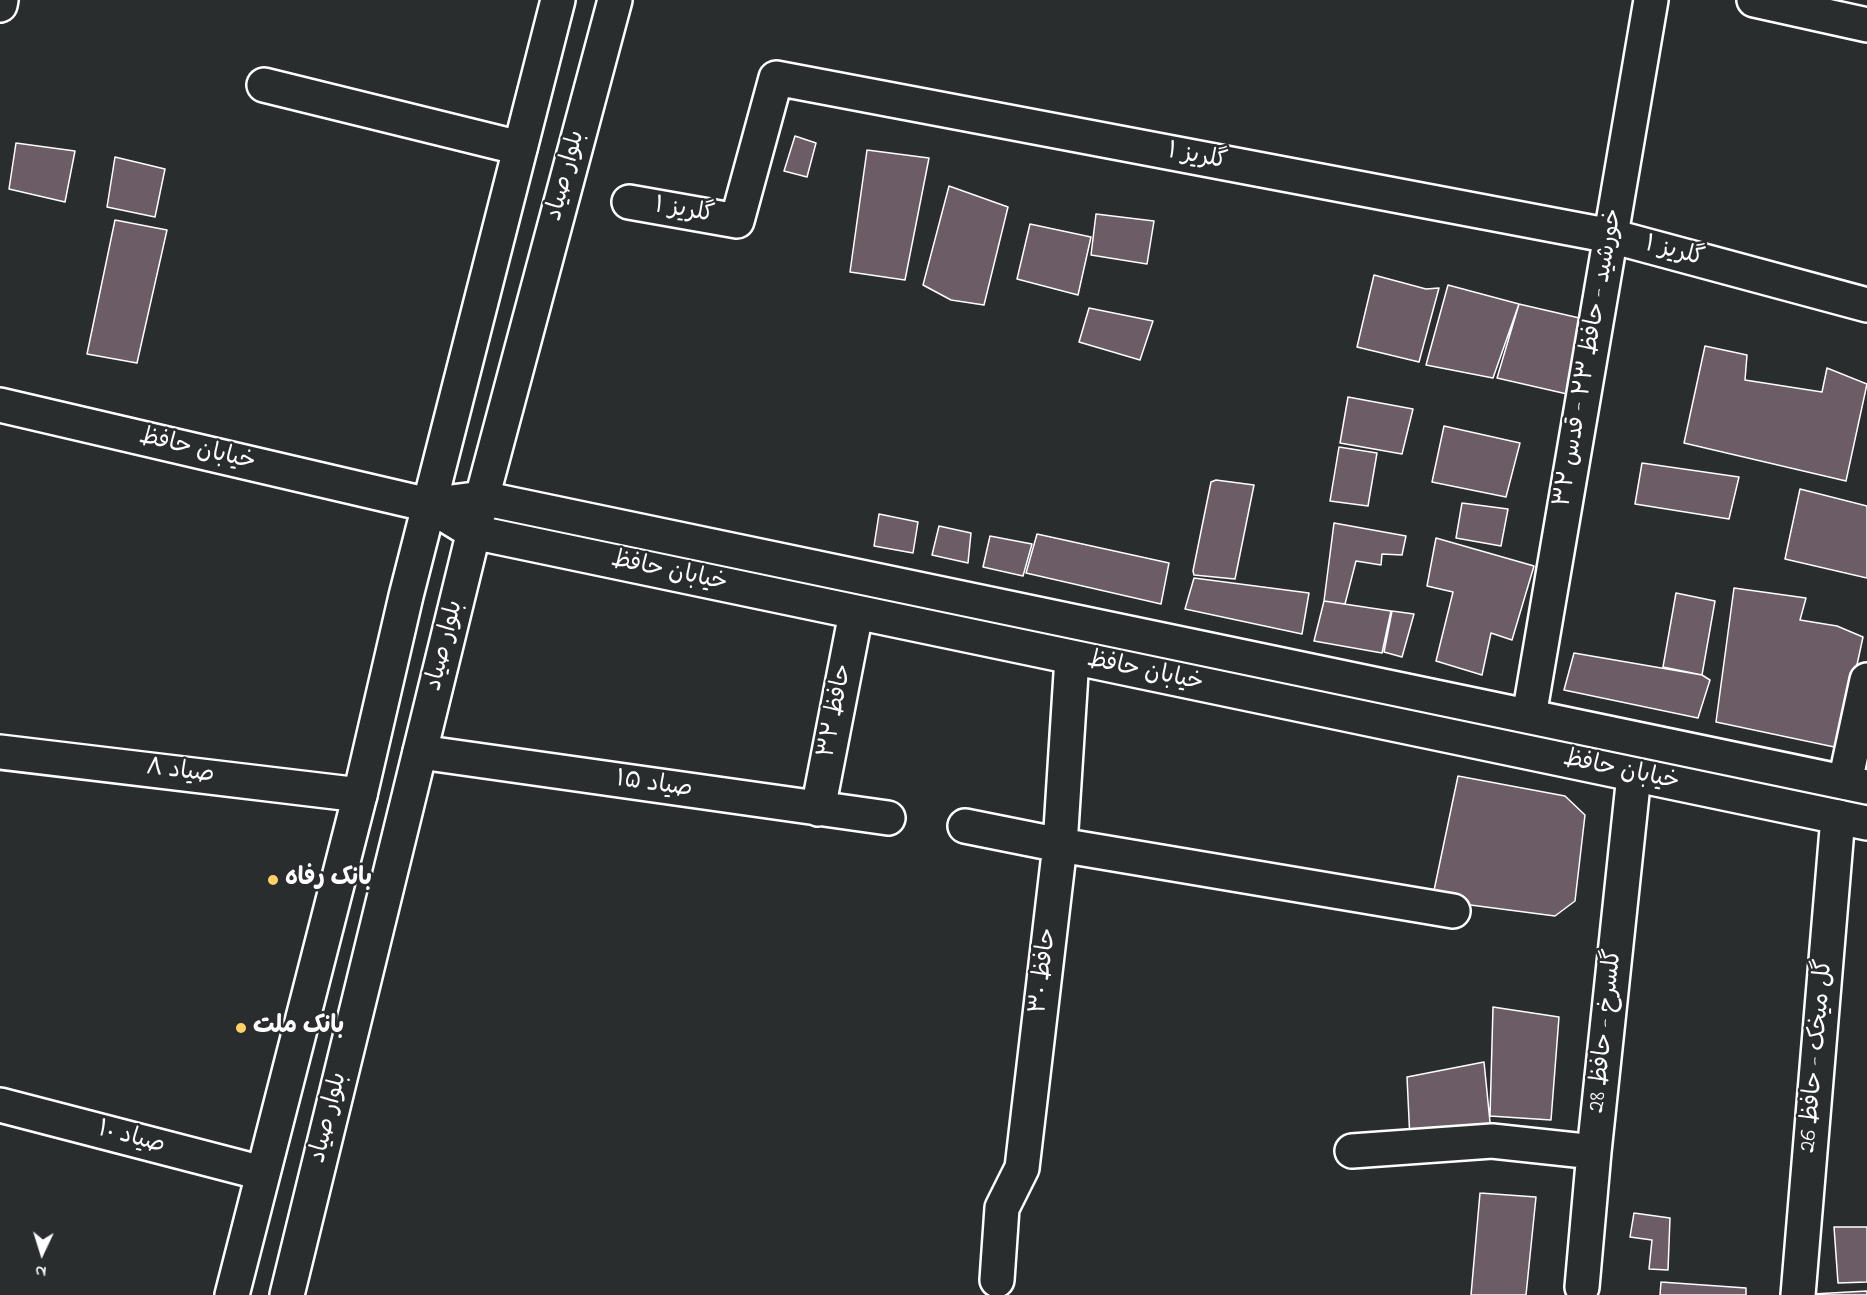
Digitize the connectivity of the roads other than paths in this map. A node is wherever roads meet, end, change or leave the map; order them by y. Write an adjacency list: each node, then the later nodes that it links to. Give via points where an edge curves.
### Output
1 (1, 0): 6 (street)
2 (558, 0): 9 (street, بلوار صیاد)
3 (615, 0): 14 (street, بلوار صیاد)
4 (1651, 0): 11 (street, خورشید - حافظ ۲۳ - قدس ۳۲)
5 (1754, 0): 7 (street)
6 (0, 5)
7 (1867, 25)
8 (264, 85): 9 (street)
9 (520, 148): 15 (street, بلوار صیاد)
10 (629, 202): 11 (street, گلریز ۱, via 737,221 776,78)
11 (1611, 236): 12 (street, گلریز ۱); 20 (street, خورشید - حافظ ۲۳ - قدس ۳۲)
12 (1867, 305)
13 (0, 405): 15 (street, خیابان حافظ)
14 (482, 498): 15 (street, خیابان حافظ); 16 (street, بلوار صیاد); 20 (street, خیابان حافظ)
15 (429, 505): 16 (street, خیابان حافظ); 25 (street, بلوار صیاد)
16 (473, 532): 17 (street, خیابان حافظ); 22 (street, بلوار صیاد)
17 (856, 613): 18 (street, خیابان حافظ); 26 (street, حافظ ۳۲)
18 (1072, 657): 23 (street, خیابان حافظ); 30 (street, حافظ ۳۰)
19 (1867, 680): 24 (street)
20 (1529, 716): 24 (street, خیابان حافظ)
21 (0, 752): 25 (street, صیاد ۸)
22 (420, 752): 26 (street, صیاد ۱۵); 39 (street, بلوار صیاد)
23 (1634, 774): 28 (street, خیابان حافظ); 34 (street, گلسرخ - حافظ 28)
24 (1856, 785)
25 (360, 795): 35 (street, بلوار صیاد)
26 (818, 809): 27 (street, صیاد ۱۵)
27 (888, 818)
28 (1852, 820): 40 (street, گل میخک - حافظ 26)
29 (965, 826): 30 (street)
30 (1060, 845): 31 (street); 36 (street, حافظ ۳۰, via 1022,1168 1002,1208)
31 (1454, 911)
32 (0, 1105): 35 (street, صیاد ۱۰)
33 (1352, 1151): 34 (street, via 1492,1141)
34 (1594, 1152): 37 (street, گلسرخ - حافظ 28)
35 (262, 1173): 38 (street, بلوار صیاد)
36 (997, 1280)
37 (1582, 1287)
38 (232, 1295)
39 (287, 1295)
40 (1798, 1295)

